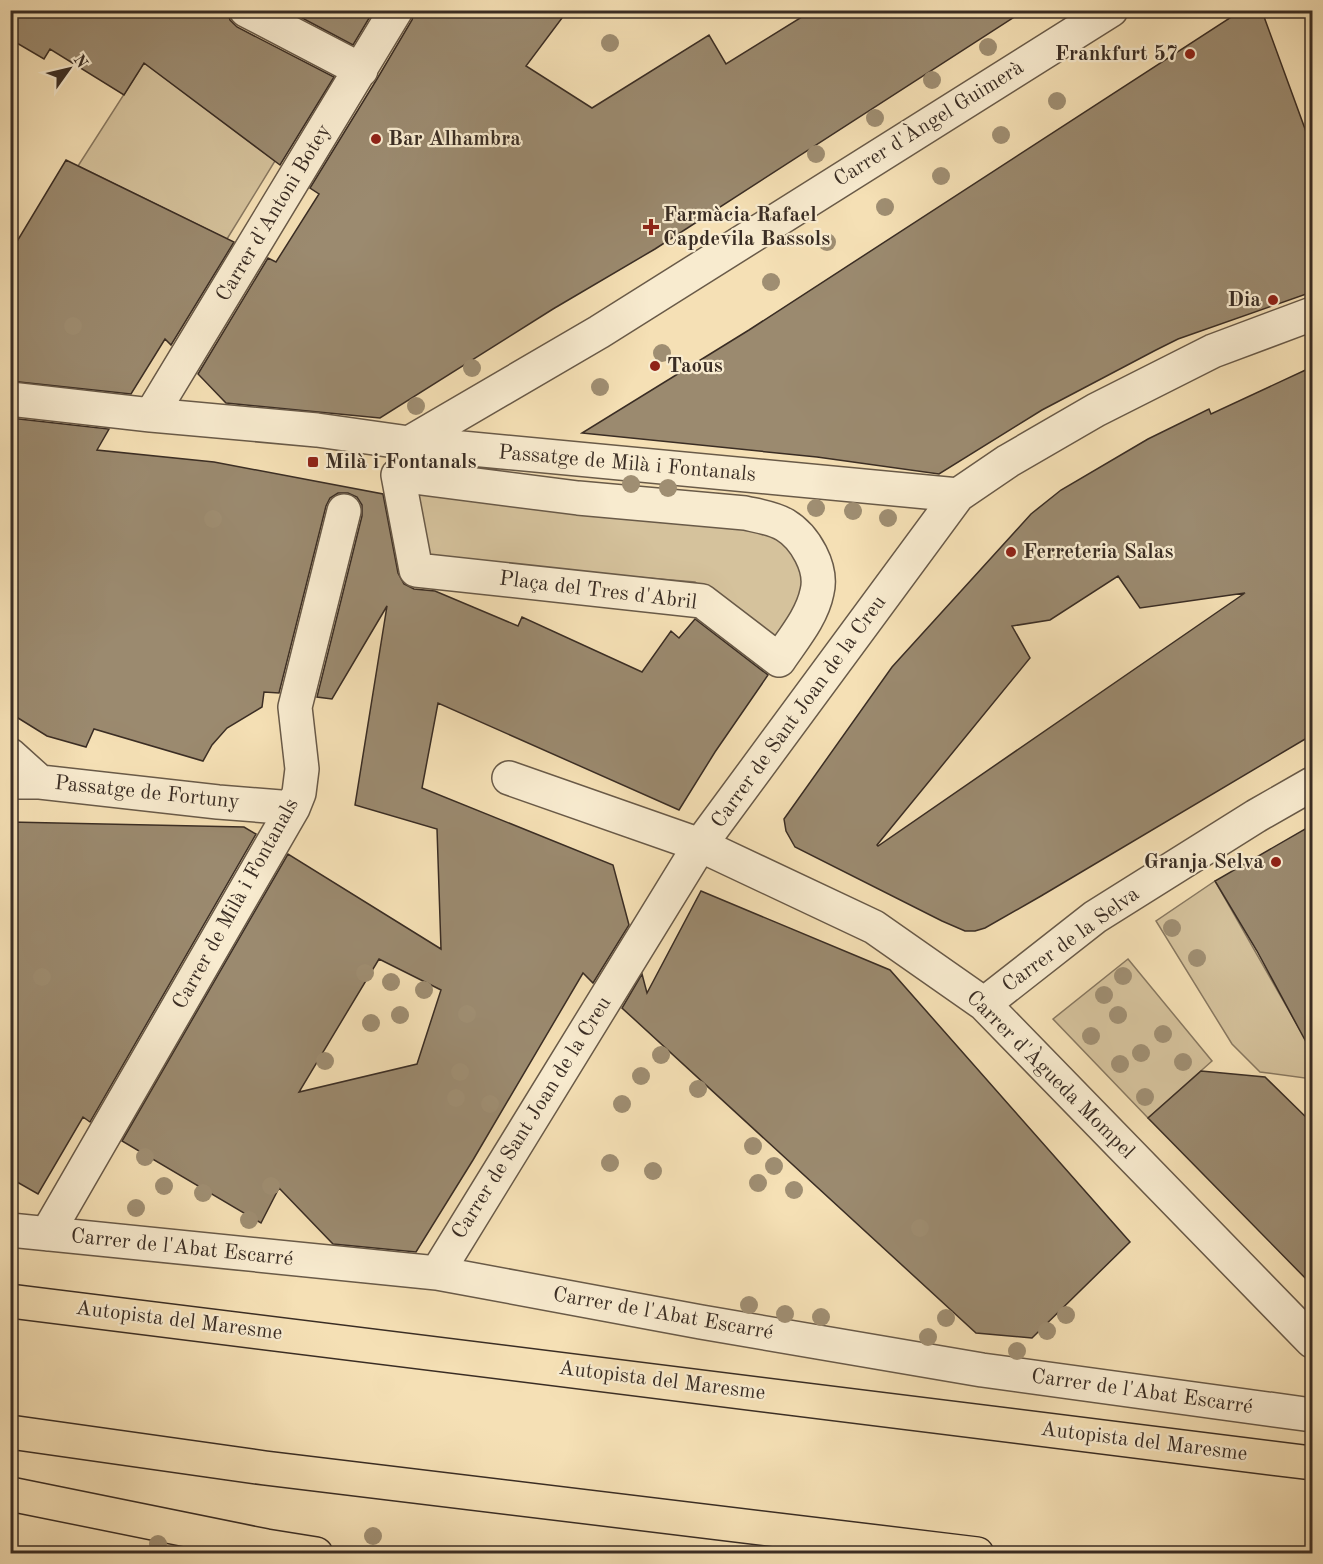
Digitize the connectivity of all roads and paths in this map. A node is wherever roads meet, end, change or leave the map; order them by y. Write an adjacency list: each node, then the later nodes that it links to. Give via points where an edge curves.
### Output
1 (246, 10): 4 (street)
2 (396, 10): 4 (street, Carrer d'Antoni Botey)
3 (1111, 10): 8 (street, Carrer d'Àngel Guimerà, via 598,332)
4 (361, 70): 7 (street, Carrer d'Antoni Botey)
5 (1312, 314): 10 (street, Carrer de Sant Joan de la Creu, via 1214,351 1096,410)
6 (10, 399): 7 (street, Passatge de Milà i Fontanals)
7 (151, 415): 8 (street, Passatge de Milà i Fontanals)
8 (409, 443): 10 (street, Passatge de Milà i Fontanals)
9 (398, 475): 9 (street, Plaça del Tres d'Abril, via 416,570 702,601 779,660 806,619 818,591 814,561 801,540 786,526 762,517)
10 (958, 495): 17 (street, Carrer de Sant Joan de la Creu)
11 (344, 511): 16 (street, Carrer de Milà i Fontanals, via 295,707 302,769)
12 (10, 755): 14 (street, Passatge de Fortuny)
13 (509, 778): 17 (street, Carrer d'Àgueda Mompel)
14 (25, 782): 16 (street, Passatge de Fortuny)
15 (1312, 784): 18 (street, Carrer de la Selva, via 1095,917)
16 (293, 808): 20 (street, Carrer de Milà i Fontanals)
17 (700, 845): 18 (street, Carrer d'Àgueda Mompel, via 874,927); 21 (street, Carrer de Sant Joan de la Creu)
18 (984, 1004): 23 (street, Carrer d'Àgueda Mompel)
19 (10, 1230): 20 (street, Carrer de l'Abat Escarré)
20 (47, 1234): 21 (street, Carrer de l'Abat Escarré)
21 (437, 1273): 24 (street, Carrer de l'Abat Escarré, via 982,1370)
22 (10, 1301): 26 (highway, Autopista del Maresme)
23 (1312, 1341)
24 (1312, 1415)
25 (10, 1432): 29 (highway, via 265,1468)
26 (1312, 1463)
27 (17, 1495): 28 (highway)
28 (316, 1554)
29 (977, 1554)

